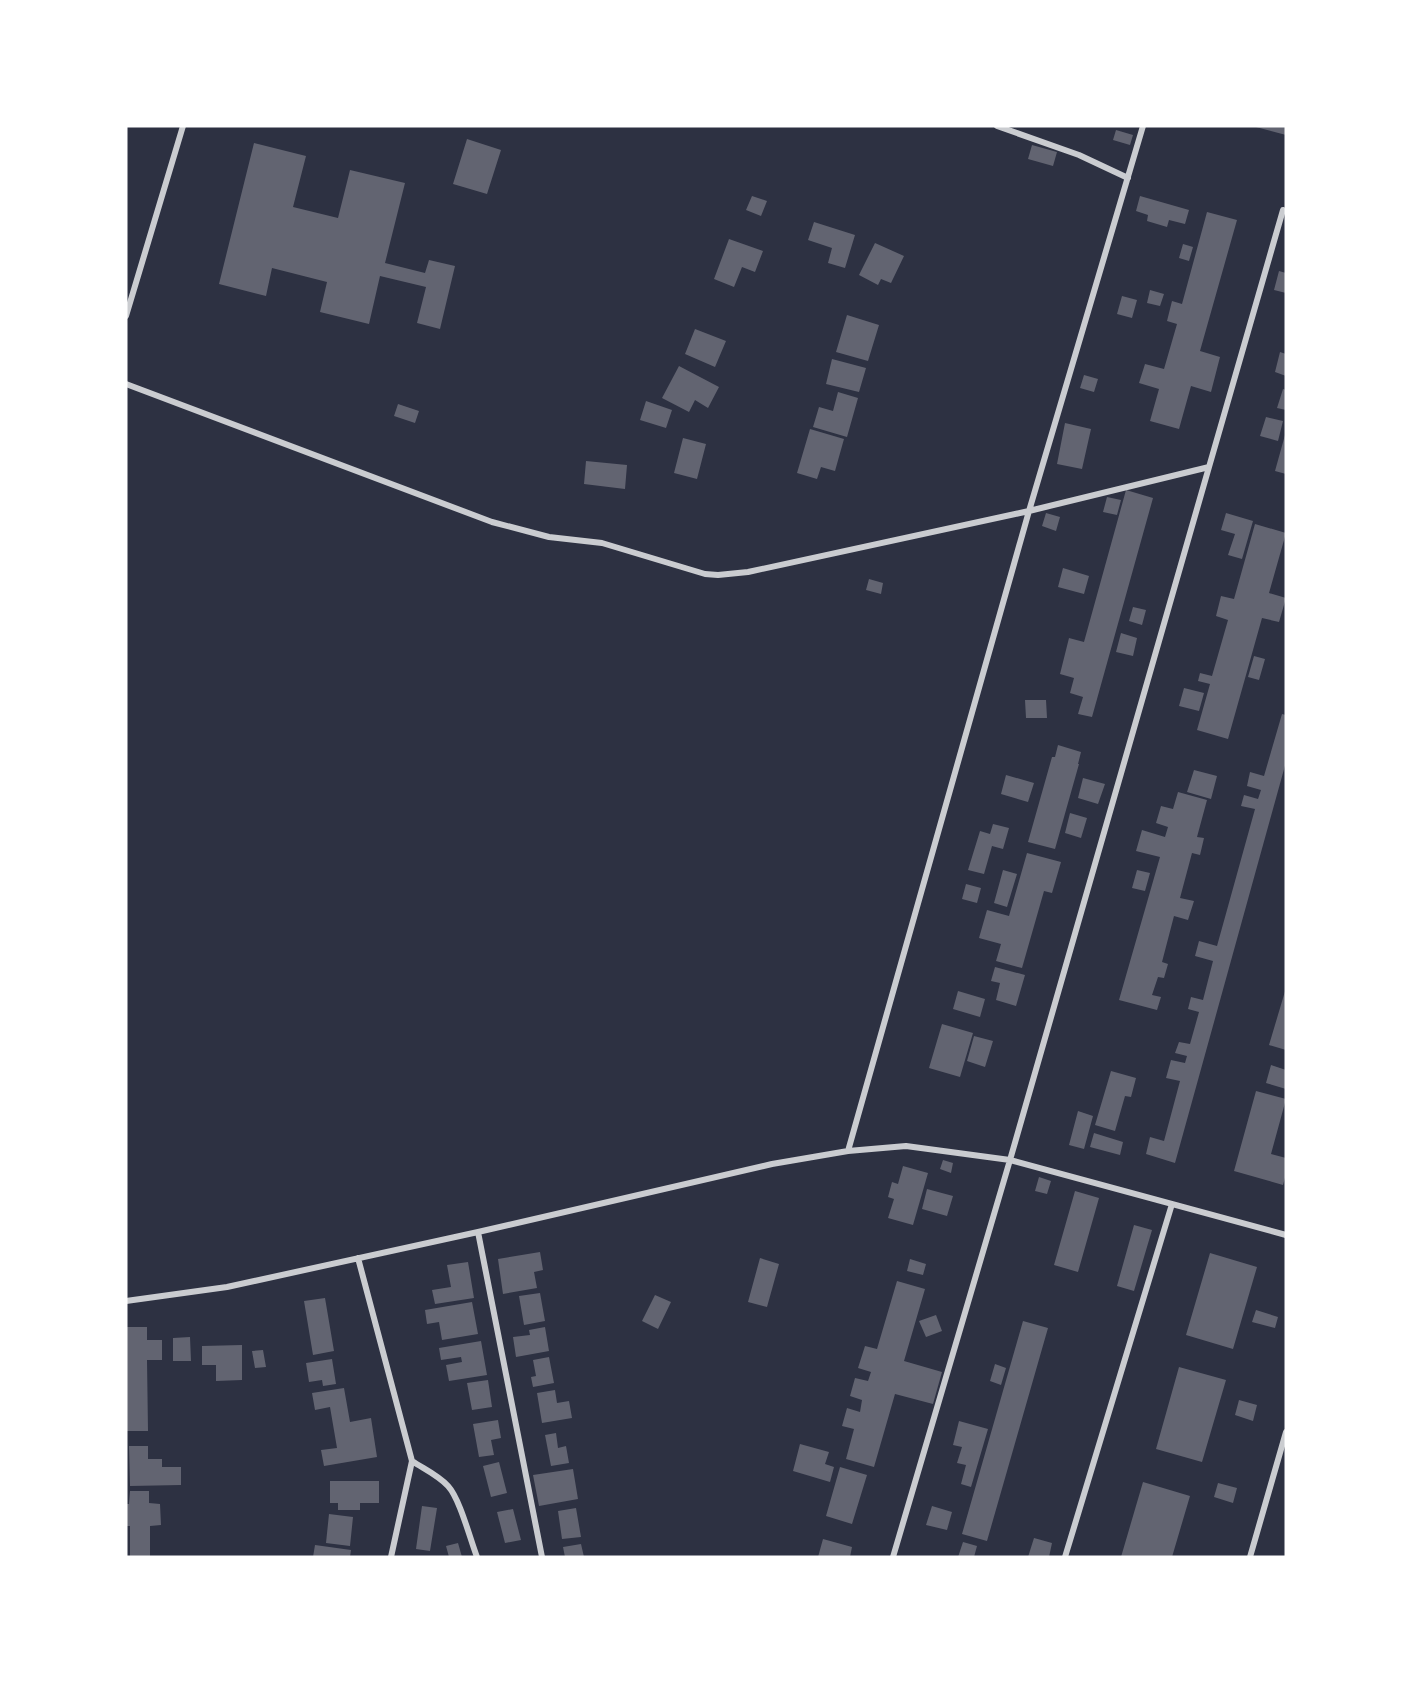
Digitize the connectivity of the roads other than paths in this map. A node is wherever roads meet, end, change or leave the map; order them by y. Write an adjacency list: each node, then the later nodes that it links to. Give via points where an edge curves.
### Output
1 (183, 126): 6 (street)
2 (997, 126): 4 (street)
3 (1143, 126): 4 (street)
4 (1128, 178): 9 (street)
5 (1283, 210): 8 (street)
6 (126, 316)
7 (126, 384): 9 (street, via 492,522 549,537 602,543 705,574 748,572)
8 (1209, 467): 9 (street); 11 (street)
9 (1029, 511): 10 (street)
10 (848, 1151): 11 (street, via 906,1146); 13 (street, via 771,1164)
11 (1010, 1160): 12 (street); 22 (street)
12 (1172, 1204): 14 (street); 23 (street)
13 (478, 1232): 15 (street); 21 (street)
14 (1286, 1235)
15 (358, 1258): 16 (street, via 227,1287); 18 (street)
16 (126, 1301)
17 (1286, 1432): 24 (street)
18 (412, 1461): 19 (street); 20 (street, via 449,1487)
19 (391, 1557)
20 (477, 1557)
21 (542, 1557)
22 (893, 1557)
23 (1065, 1557)
24 (1250, 1557)

